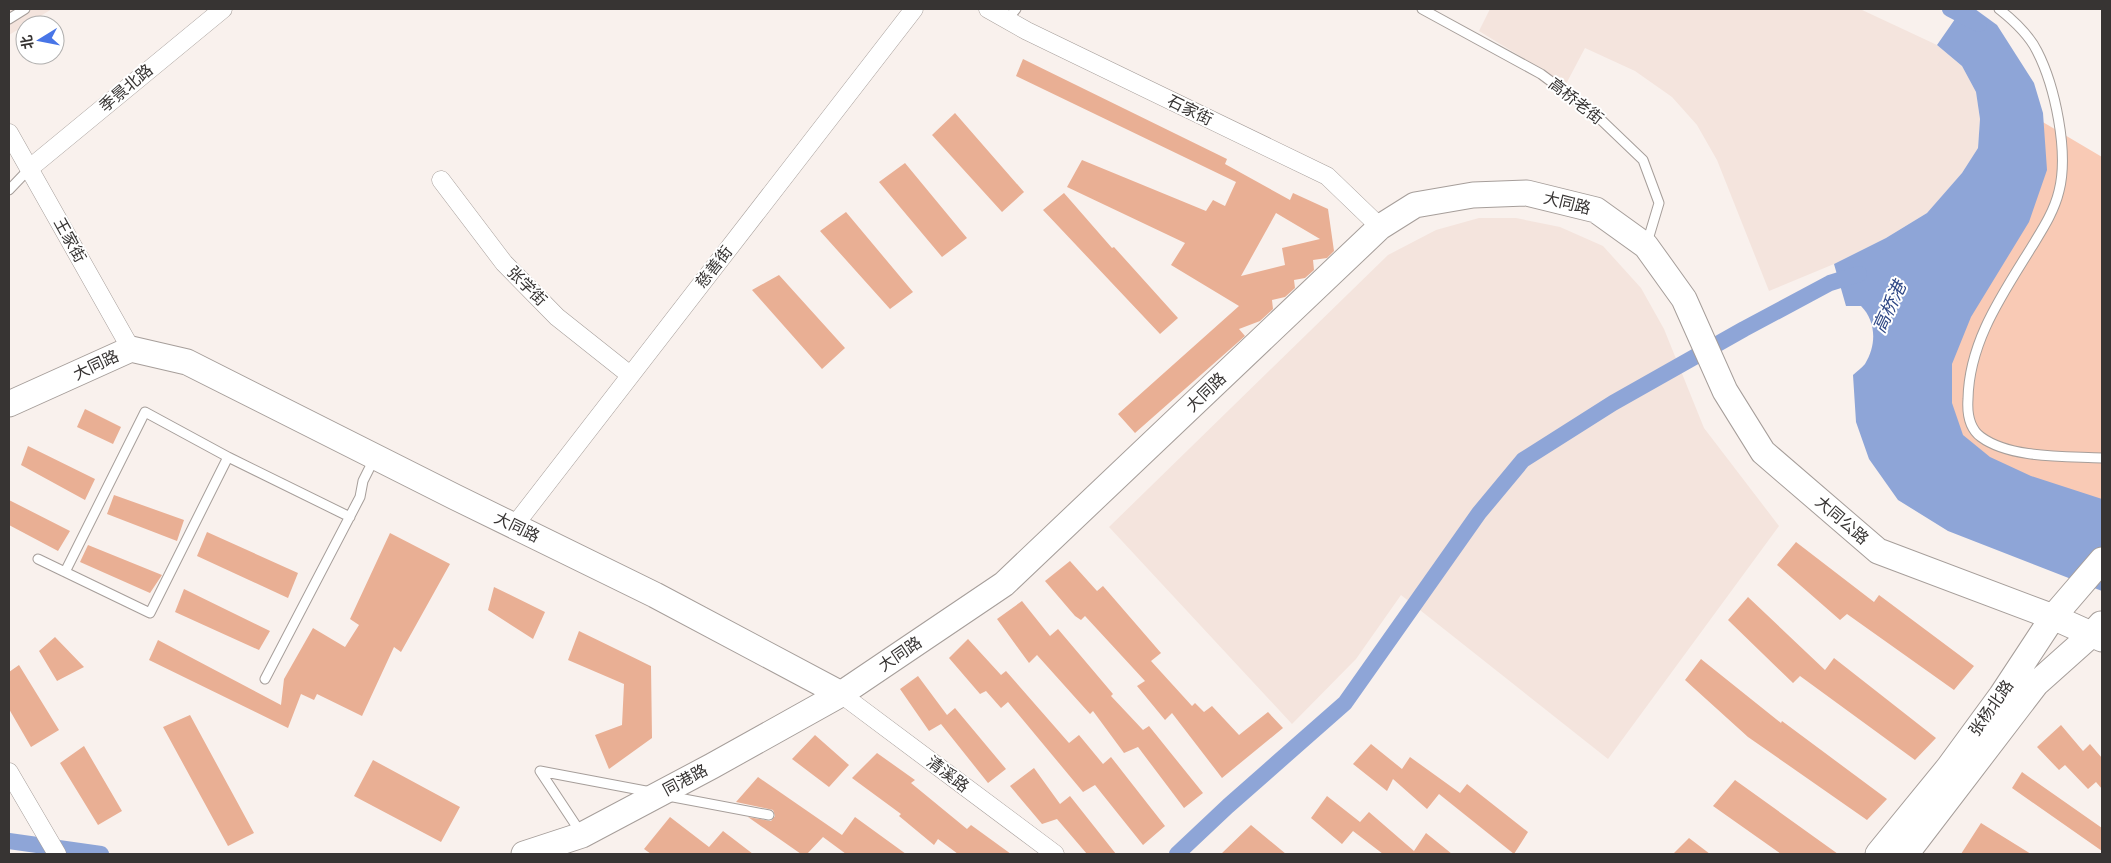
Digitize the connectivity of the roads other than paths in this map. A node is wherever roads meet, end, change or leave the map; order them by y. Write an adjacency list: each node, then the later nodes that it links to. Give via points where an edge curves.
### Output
1 (25, 9): 8 (lane)
2 (223, 9): 10 (street, 季景北路)
3 (914, 9): 17 (street, 慈善街)
4 (988, 9): 7 (street, 石家街)
5 (1422, 9): 14 (lane, 高桥老街, via 1541,74 1596,115 1643,160 1659,203)
6 (2000, 9): 21 (lane, via 2037,50 2055,104 2062,158 2059,190 2049,217 1983,331 1972,363 1968,411 1972,426 1980,436 1999,446 2029,453)
7 (1012, 14): 13 (street, 石家街, via 1327,176)
8 (9, 19)
9 (9, 132): 10 (street, 王家街)
10 (30, 168): 12 (lane); 16 (street, 王家街)
11 (442, 180): 17 (street, 张学街, via 511,270 557,317)
12 (9, 190)
13 (1380, 228): 14 (street, 大同路, via 1416,205 1473,195 1527,193 1596,210); 30 (street, 大同路, via 1004,584)
14 (1646, 246): 15 (street, 大同路)
15 (1684, 299): 27 (street, 大同公路, via 1725,391 1763,452 1878,551)
16 (131, 349): 18 (street, 大同路); 20 (street, 大同路, via 188,362)
17 (630, 375): 23 (street, 慈善街)
18 (9, 404)
19 (228, 457): 22 (lane); 26 (lane, via 150,613); 26 (lane, via 144,412)
20 (375, 457): 22 (lane); 23 (street, 大同路)
21 (2102, 458)
22 (350, 517): 29 (lane)
23 (514, 526): 30 (street, 大同路, via 655,595)
24 (38, 559): 26 (lane)
25 (2102, 560): 27 (street, 张杨北路)
26 (65, 572)
27 (2053, 617): 28 (street, 大同公路); 38 (street, 张杨北路, via 1949,767)
28 (2099, 632): 39 (street, 张杨北路, via 2036,684)
29 (266, 679)
30 (841, 694): 32 (street, 同港路); 37 (street, 清溪路)
31 (9, 772): 35 (street)
32 (659, 794): 33 (lane); 34 (street, 同港路); 34 (lane, via 540,771)
33 (769, 815)
34 (582, 835): 36 (street, 同港路)
35 (56, 854)
36 (524, 854)
37 (1055, 854)
38 (1878, 854)
39 (1906, 854)

